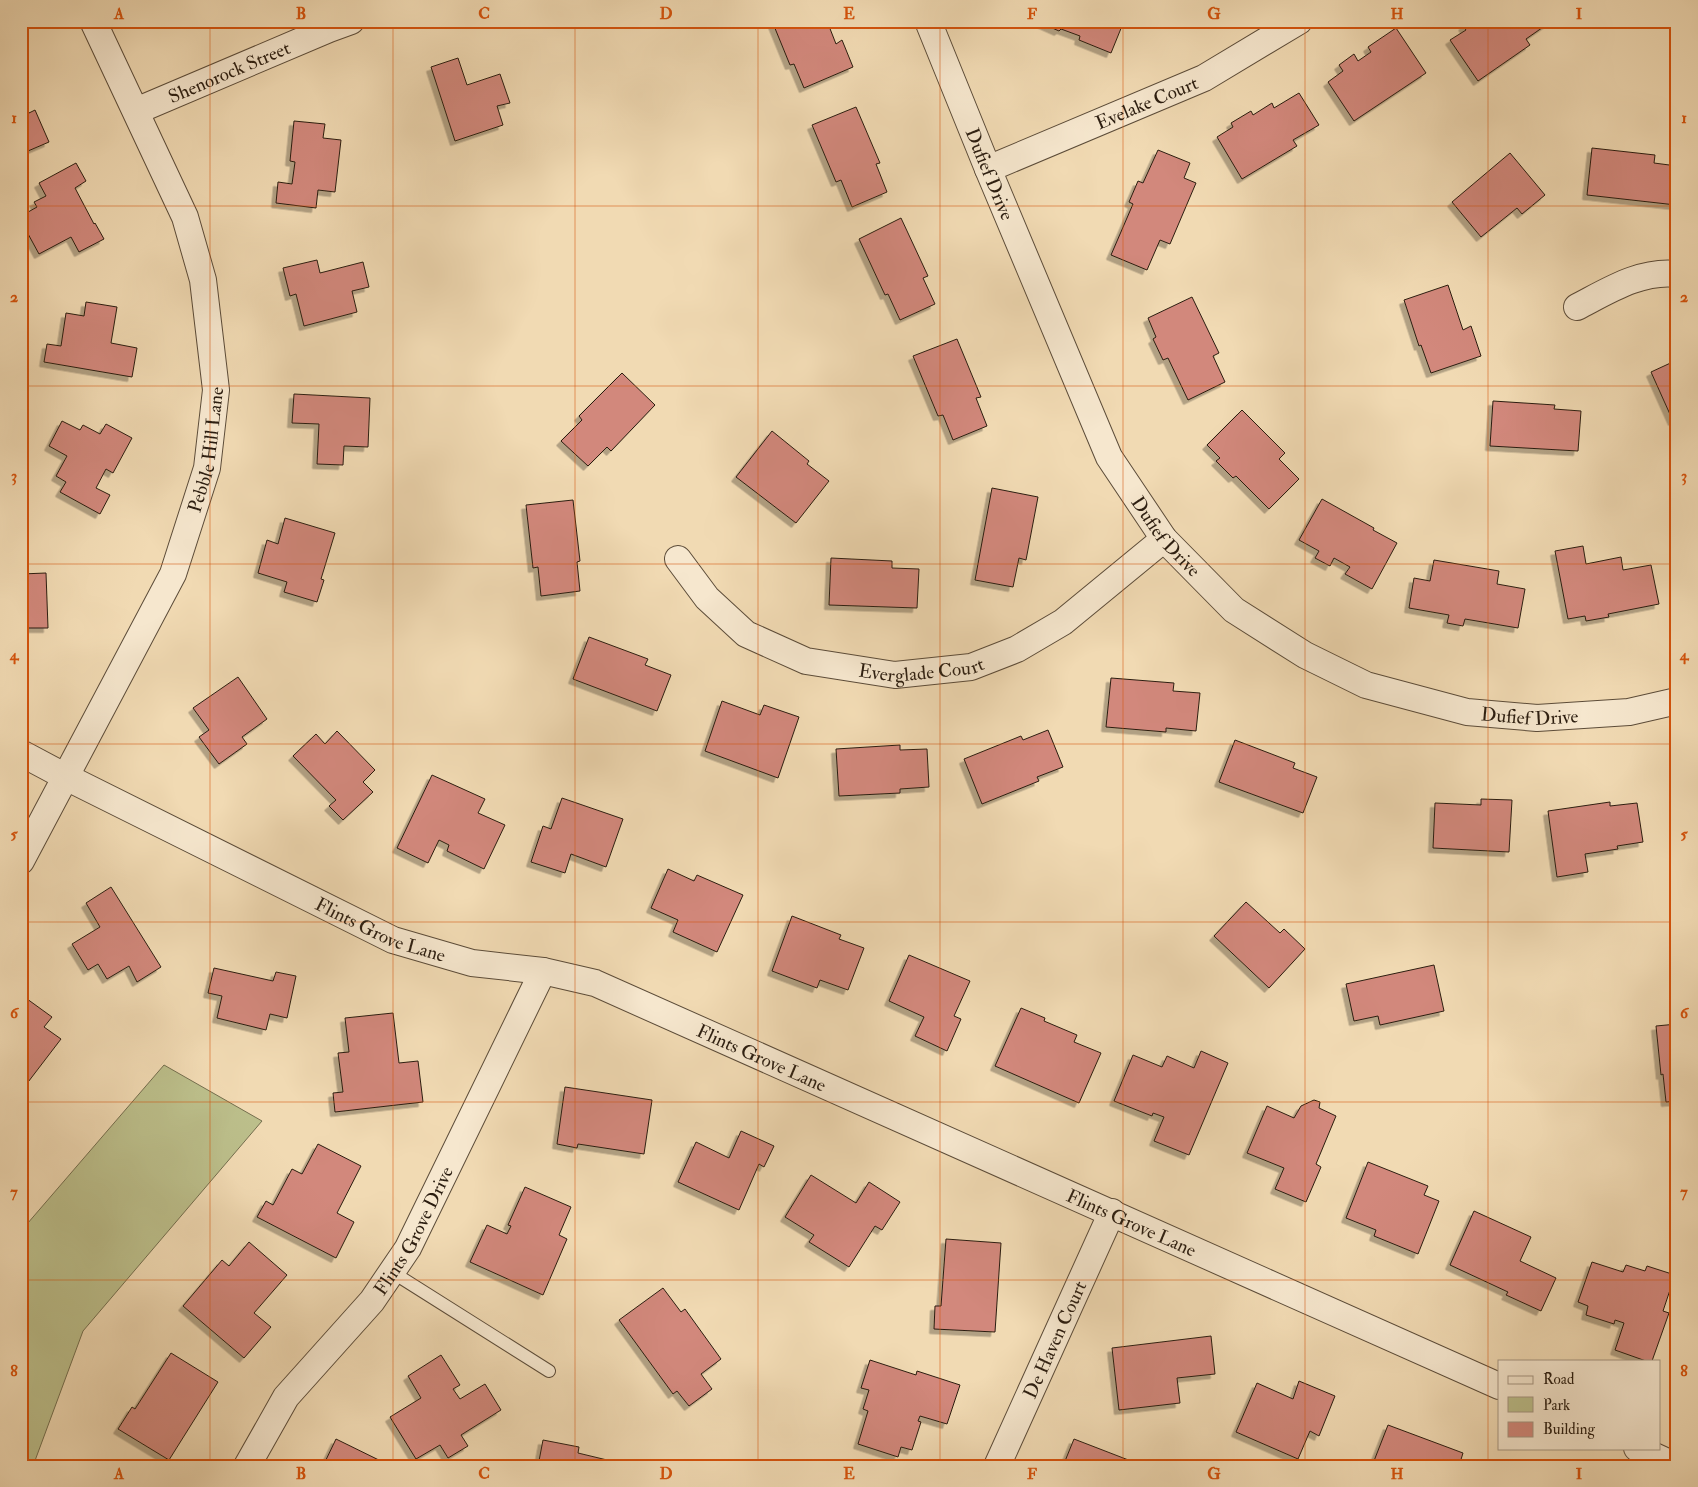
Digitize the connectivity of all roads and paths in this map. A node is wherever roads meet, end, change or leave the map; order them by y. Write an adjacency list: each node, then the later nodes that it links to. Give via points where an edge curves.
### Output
1 (92, 21): 5 (street, Pebble Hill Lane)
2 (351, 21): 5 (street, Shenorock Street)
3 (928, 21): 6 (street, Dufief Drive)
4 (1299, 21): 6 (street, Evelake Court, via 1204,78)
5 (136, 111): 13 (street, Pebble Hill Lane, via 185,217 204,280 216,390 207,468 173,574)
6 (988, 168): 9 (street, Dufief Drive, via 1109,457)
7 (1677, 274): 8 (street, via 1666,272 1628,280)
8 (1577, 307)
9 (1164, 540): 10 (street, Everglade Court, via 1063,622 1017,649 971,667 895,675 806,661 746,634 707,598); 11 (street, Dufief Drive, via 1234,610 1305,655 1366,684 1467,712 1537,718 1628,712)
10 (678, 559)
11 (1677, 701)
12 (21, 753): 13 (street, Flints Grove Lane)
13 (66, 777): 14 (street, Pebble Hill Lane); 15 (street, Flints Grove Lane, via 393,940 472,963)
14 (21, 861)
15 (543, 971): 16 (street, Flints Grove Lane, via 595,983); 17 (street, Flints Grove Drive, via 408,1248)
16 (1112, 1212): 19 (street, Flints Grove Lane); 22 (street, De Haven Court)
17 (392, 1272): 18 (lane); 21 (street, Flints Grove Drive, via 372,1301 286,1397)
18 (549, 1371)
19 (1498, 1386)
20 (1641, 1450): 23 (street)
21 (247, 1466)
22 (997, 1466)
23 (1676, 1466)

